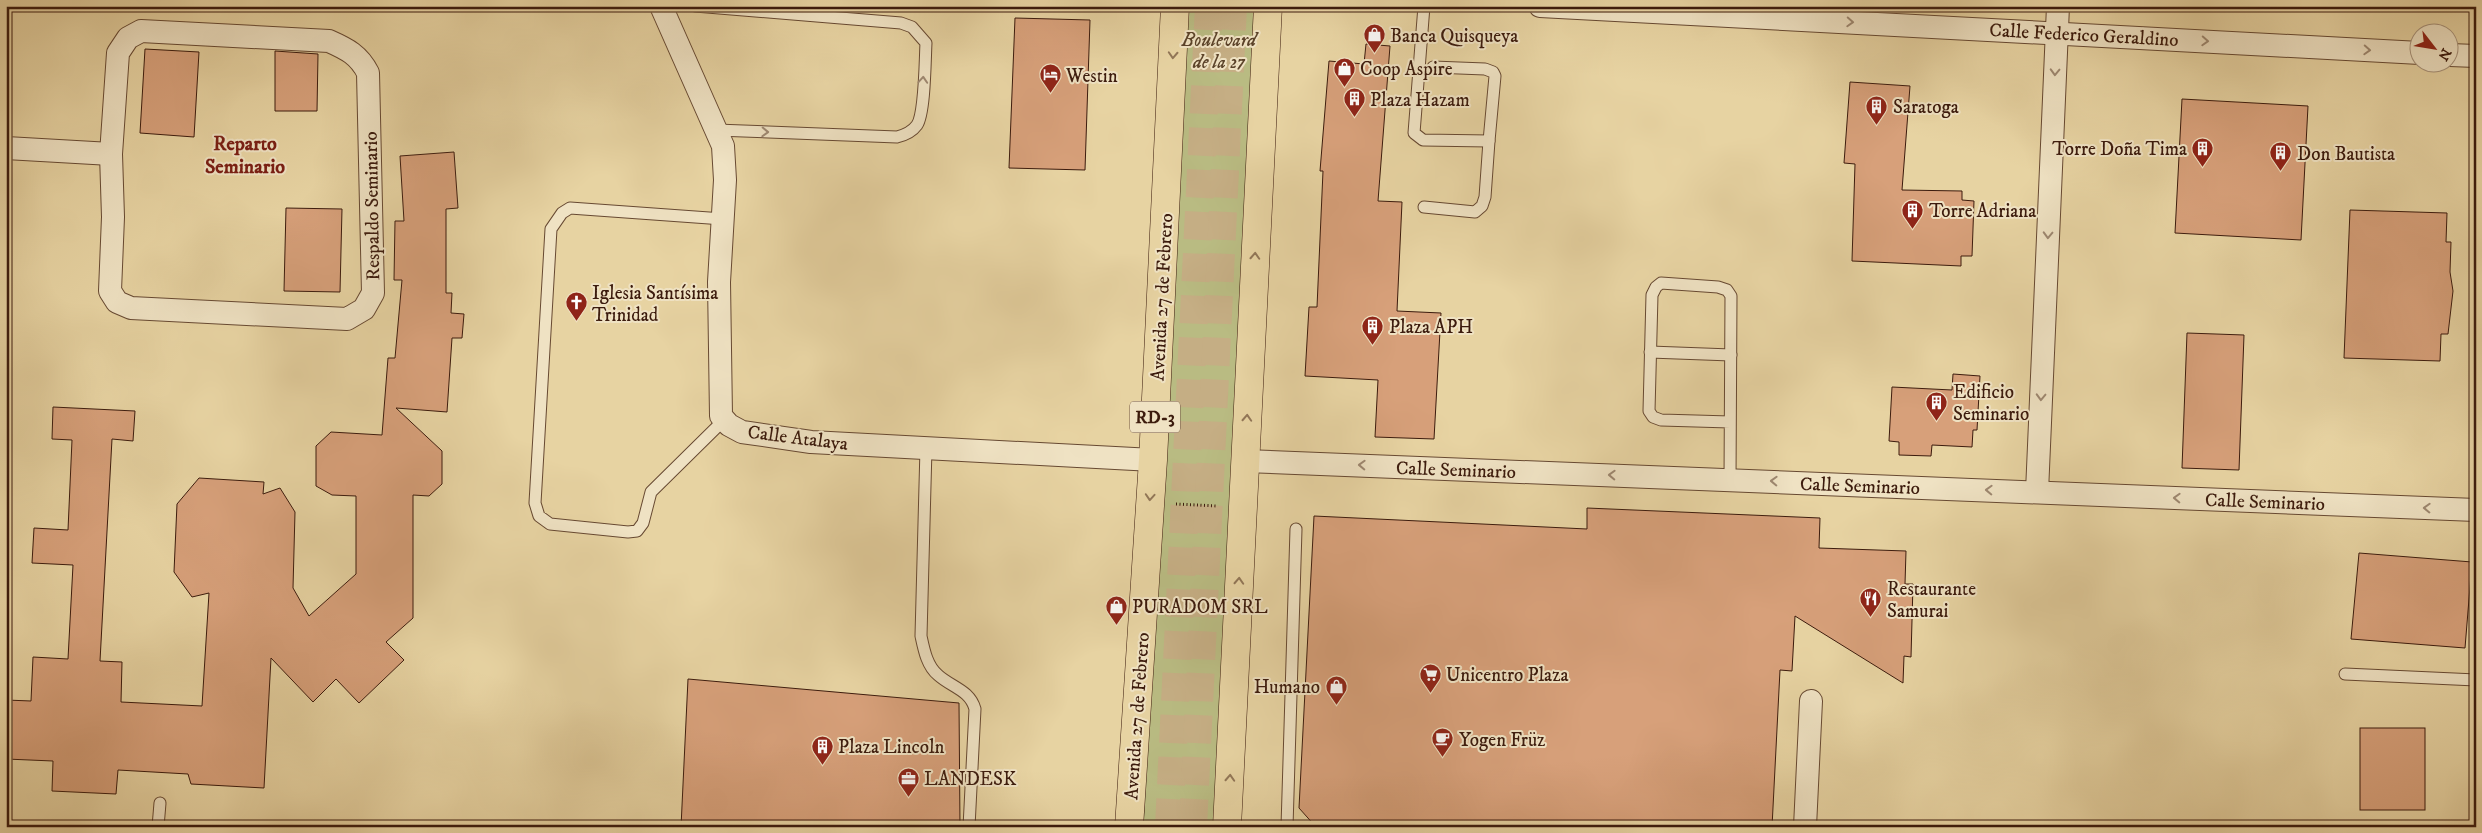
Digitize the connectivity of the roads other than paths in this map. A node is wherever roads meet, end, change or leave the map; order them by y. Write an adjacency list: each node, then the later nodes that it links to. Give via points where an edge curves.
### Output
1 (661, 6): 15 (street, Calle Atalaya)
2 (695, 6): 15 (lane, one-way to 2, via 905,135 912,131 921,117 926,43 912,27 901,23)
3 (1175, 6): 26 (main road, Avenida 27 de Febrero / RD-3, one-way to 26)
4 (1268, 6): 27 (main road, one-way to 4)
5 (1424, 6): 16 (lane, via 1414,133 1423,140)
6 (1540, 6): 8 (street, Calle Federico Geraldino)
7 (2058, 6): 10 (street)
8 (1617, 8): 9 (street, Calle Federico Geraldino)
9 (1690, 10): 10 (street, Calle Federico Geraldino, one-way to 10)
10 (2056, 32): 11 (street, Calle Federico Geraldino, one-way to 11); 29 (street, one-way to 29)
11 (2410, 52)
12 (2460, 55): 13 (street)
13 (2476, 56)
14 (1433, 67): 16 (lane, via 1493,72)
15 (716, 130): 20 (street, Calle Atalaya, via 723,154)
16 (1489, 141): 19 (lane, via 1482,206 1475,212)
17 (6, 148): 18 (street)
18 (111, 154): 18 (street, Respaldo Seminario, via 110,291 116,302 131,308 347,319 364,309 373,293 368,73 349,50 329,41 141,31 128,38 118,53)
19 (1424, 207)
20 (723, 218): 23 (street, Calle Atalaya, via 719,282 721,416); 23 (lane, via 570,208 555,220 551,229 535,493 539,516 550,524 637,531 643,523 651,492)
21 (1650, 352): 22 (lane); 22 (lane, via 1652,295 1661,283 1726,290 1731,296); 24 (lane, via 1649,411 1652,417)
22 (1731, 355): 24 (lane)
23 (724, 420): 25 (street, Calle Atalaya, via 751,434 810,442)
24 (1730, 422): 28 (lane)
25 (926, 448): 26 (street, Calle Atalaya); 37 (lane, via 921,636 929,664 937,675 969,695 975,709)
26 (1153, 460): 38 (main road, Avenida 27 de Febrero / RD-3, one-way to 38)
27 (1245, 461): 28 (street, Calle Seminario, one-way to 27); 39 (main road, one-way to 27)
28 (1730, 480): 29 (street, Calle Seminario, one-way to 28)
29 (2037, 492): 30 (street, Calle Seminario, one-way to 29)
30 (2476, 510)
31 (1296, 529): 40 (lane)
32 (2345, 674): 33 (lane)
33 (2476, 680)
34 (1811, 701): 41 (street)
35 (160, 803): 36 (lane)
36 (158, 827)
37 (968, 827)
38 (1129, 827)
39 (1227, 827)
40 (1287, 827)
41 (1805, 827)

